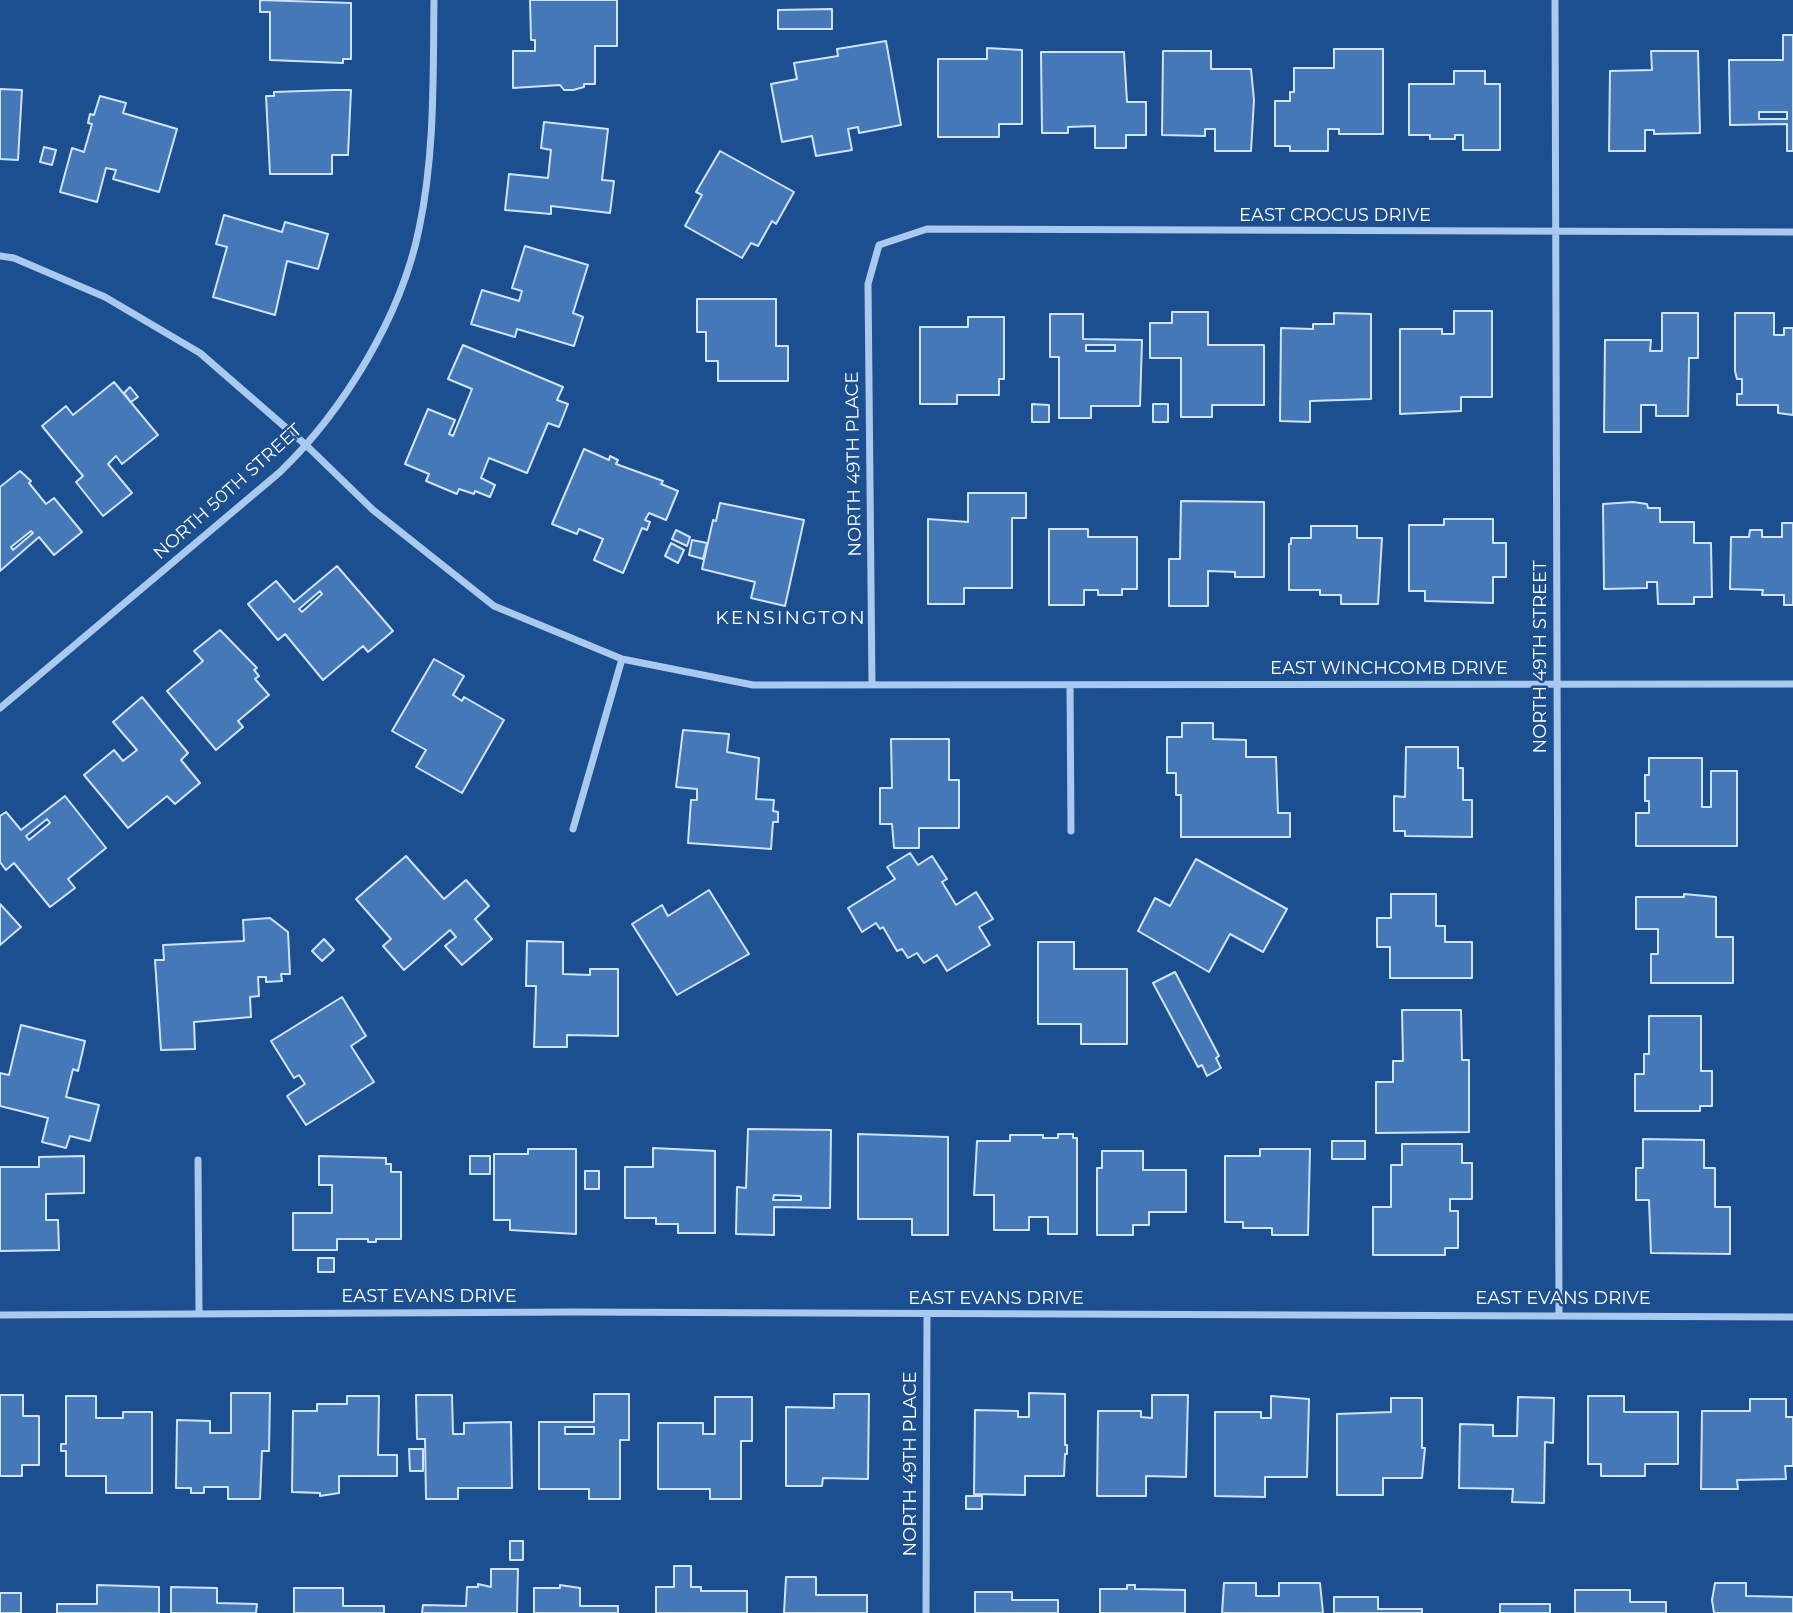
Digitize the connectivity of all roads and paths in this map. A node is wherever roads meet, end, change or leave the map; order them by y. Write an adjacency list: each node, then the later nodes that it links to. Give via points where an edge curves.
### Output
1 (434, 0): 7 (street, NORTH 50TH STREET, via 432,120 419,230 398,298 342,402)
2 (1555, 0): 4 (street, NORTH 49TH STREET)
3 (1793, 232): 4 (street, EAST CROCUS DRIVE)
4 (1556, 233): 5 (street, EAST CROCUS DRIVE, via 928,229); 12 (street, NORTH 49TH STREET)
5 (879, 245): 10 (street, NORTH 49TH PLACE, via 868,284)
6 (0, 256): 7 (street, EAST WINCHCOMB DRIVE, via 105,297 200,353)
7 (307, 446): 8 (street, EAST WINCHCOMB DRIVE, via 373,510 494,606); 13 (street, NORTH 50TH STREET)
8 (622, 659): 10 (street, EAST WINCHCOMB DRIVE, via 753,685); 14 (street)
9 (1793, 684): 12 (street, EAST WINCHCOMB DRIVE)
10 (872, 685): 11 (street, EAST WINCHCOMB DRIVE)
11 (1070, 685): 12 (street, EAST WINCHCOMB DRIVE); 15 (street)
12 (1557, 685): 19 (street, NORTH 49TH STREET)
13 (0, 708)
14 (573, 829)
15 (1071, 831)
16 (198, 1160): 17 (street)
17 (198, 1313): 18 (street, EAST EVANS DRIVE); 20 (street, EAST EVANS DRIVE)
18 (927, 1314): 19 (street, EAST EVANS DRIVE); 22 (street, NORTH 49TH PLACE)
19 (1559, 1314): 21 (street, EAST EVANS DRIVE)
20 (0, 1315)
21 (1793, 1317)
22 (926, 1613)

